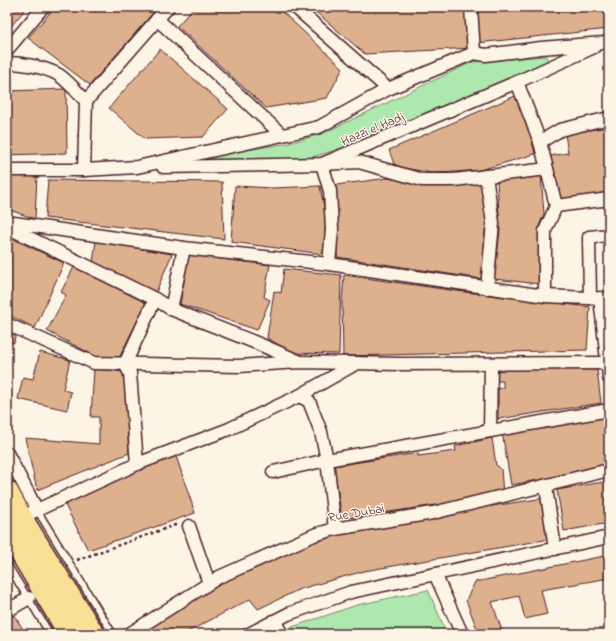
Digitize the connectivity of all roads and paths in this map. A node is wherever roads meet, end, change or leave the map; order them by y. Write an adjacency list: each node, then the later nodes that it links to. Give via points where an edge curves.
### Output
1 (43, 7): 7 (street)
2 (168, 7): 5 (street)
3 (295, 7): 11 (street)
4 (471, 7): 8 (street)
5 (157, 19): 12 (street); 14 (street)
6 (606, 42): 8 (street, via 486,55); 10 (street, Hazzi el Hadj)
7 (7, 50)
8 (474, 53): 11 (street)
9 (7, 63): 12 (street, via 37,67 59,75)
10 (517, 82): 15 (street); 16 (street, Hazzi el Hadj)
11 (388, 88): 14 (street, via 319,127)
12 (86, 101): 20 (street)
13 (609, 118): 15 (street, via 560,130)
14 (282, 135): 17 (street)
15 (540, 142): 18 (street)
16 (322, 164): 17 (street, Hazzi el Hadj); 21 (street, via 359,162 422,180); 28 (street, via 330,191 332,229)
17 (137, 168): 20 (street)
18 (548, 169): 21 (street); 23 (street)
19 (7, 170): 20 (street)
20 (84, 170)
21 (486, 176): 29 (street, via 493,223)
22 (609, 200): 23 (street)
23 (556, 206): 30 (street, via 546,232)
24 (7, 222): 27 (street)
25 (7, 227): 32 (street)
26 (609, 235): 31 (street, via 589,237)
27 (184, 248): 28 (street); 33 (street)
28 (329, 264): 29 (street)
29 (487, 288): 30 (street)
30 (545, 296): 31 (street)
31 (600, 298): 37 (street)
32 (155, 299): 33 (street); 38 (street)
33 (171, 309): 35 (street)
34 (7, 324): 38 (street, via 94,363)
35 (299, 362): 36 (street); 38 (street, via 239,366)
36 (357, 363): 39 (street); 41 (street)
37 (607, 363): 39 (street); 40 (street)
38 (126, 364): 46 (street, via 130,373)
39 (491, 364): 43 (street)
40 (609, 378)
41 (299, 396): 45 (street, via 309,401 321,432); 46 (street, via 229,429)
42 (609, 410): 43 (street)
43 (490, 432): 45 (street)
44 (7, 453): 51 (street)
45 (327, 460): 48 (street); 53 (street)
46 (137, 464): 51 (street)
47 (609, 470): 49 (street, Rue Dubai)
48 (273, 472)
49 (546, 487): 53 (street, Rue Dubai, via 433,513); 55 (street)
50 (7, 492): 51 (highway)
51 (18, 520): 56 (lane); 64 (highway); 65 (highway)
52 (189, 526): 56 (path, via 186,522 162,529); 59 (street)
53 (335, 529): 59 (street, Rue Dubai, via 314,535)
54 (609, 537): 55 (street)
55 (555, 549): 58 (street)
56 (69, 563): 66 (lane)
57 (7, 564): 60 (lane)
58 (435, 574): 62 (street, via 351,592); 70 (street)
59 (209, 583): 67 (street, Rue Dubai)
60 (29, 598): 61 (street); 63 (lane)
61 (7, 611)
62 (274, 621): 68 (street); 69 (street)
63 (50, 634)
64 (70, 634)
65 (93, 634)
66 (113, 634)
67 (129, 634)
68 (249, 634)
69 (282, 634)
70 (462, 634)

